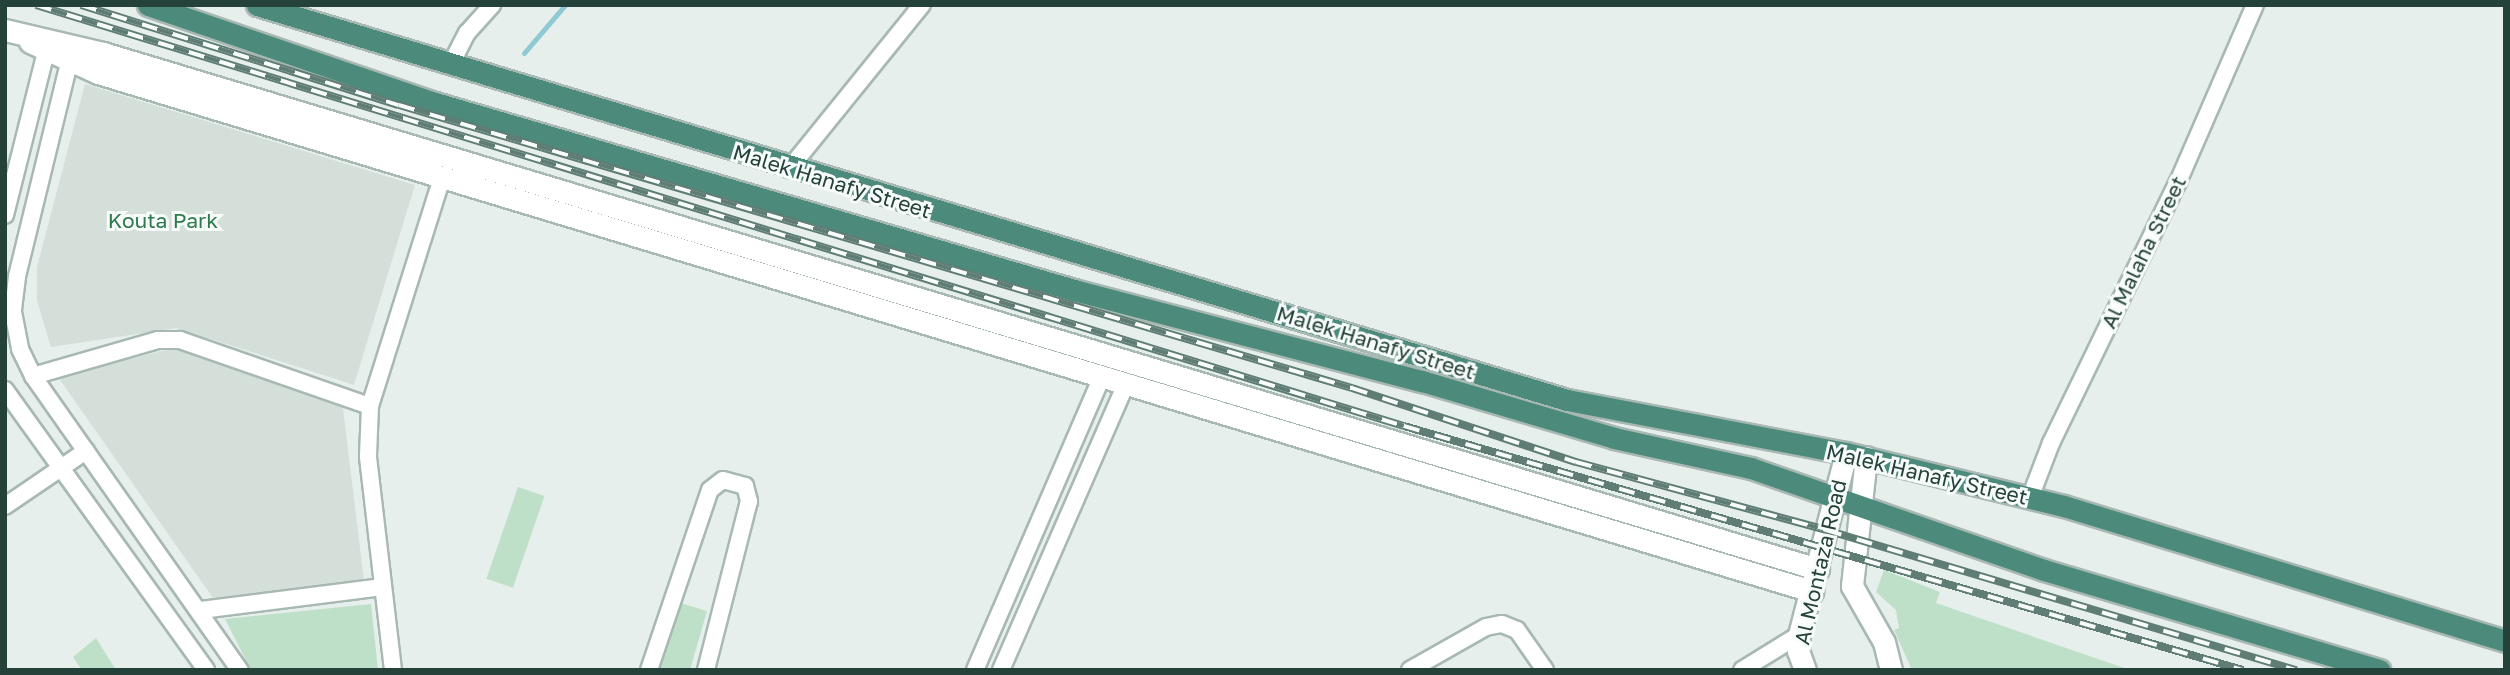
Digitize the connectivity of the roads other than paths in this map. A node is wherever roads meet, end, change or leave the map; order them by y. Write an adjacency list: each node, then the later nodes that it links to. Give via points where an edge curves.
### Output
1 (148, 5): 17 (highway, Malek Hanafy Street, via 435,103 1074,290)
2 (257, 5): 9 (highway, Malek Hanafy Street)
3 (492, 5): 9 (street, via 467,33)
4 (922, 5): 10 (street)
5 (2255, 5): 25 (street, Al Malaha Street, via 2178,182 2051,443)
6 (11, 32): 7 (street); 28 (street, via 103,53)
7 (46, 52): 8 (street); 12 (street)
8 (69, 62): 11 (street); 13 (street)
9 (451, 64): 10 (highway, Malek Hanafy Street)
10 (789, 169): 14 (highway, Malek Hanafy Street)
11 (443, 175): 15 (street); 20 (street)
12 (5, 215)
13 (10, 294): 16 (street, via 15,334)
14 (1429, 357): 17 (highway); 22 (highway, Malek Hanafy Street, via 1631,415)
15 (1103, 374): 18 (street); 41 (street)
16 (33, 376): 20 (street, via 158,340 180,340); 21 (street)
17 (1422, 381): 24 (highway, Malek Hanafy Street, via 1615,439 1751,468)
18 (1127, 382): 30 (street); 42 (street)
19 (5, 390): 23 (street)
20 (370, 406): 29 (street, via 368,456)
21 (86, 451): 23 (street); 31 (street)
22 (1856, 455): 24 (street, Al Montaza Road); 25 (highway, Malek Hanafy Street); 27 (street, Al Montaza Road)
23 (61, 468): 26 (street); 36 (street)
24 (1835, 497): 27 (highway, Malek Hanafy Street); 28 (street, Al Montaza Road)
25 (2030, 498): 33 (highway, Malek Hanafy Street, via 2222,552)
26 (5, 506)
27 (1858, 507): 34 (street, Al Montaza Road, via 1853,586); 46 (highway, Malek Hanafy Street, via 2044,570)
28 (1818, 569): 30 (street, Al Montaza Road)
29 (383, 587): 31 (street); 38 (street)
30 (1812, 591): 32 (street, Al Montaza Road)
31 (201, 610): 37 (street)
32 (1799, 635): 35 (street, Al Montaza Road); 45 (street)
33 (2505, 641)
34 (1887, 666)
35 (1802, 669)
36 (206, 670)
37 (240, 670)
38 (393, 670)
39 (649, 670): 40 (street, via 710,490 723,480 745,486 749,501)
40 (706, 670)
41 (975, 670)
42 (1001, 670)
43 (1410, 670): 44 (street, via 1486,627 1502,624 1517,630)
44 (1545, 670)
45 (1742, 670)
46 (2379, 670)

